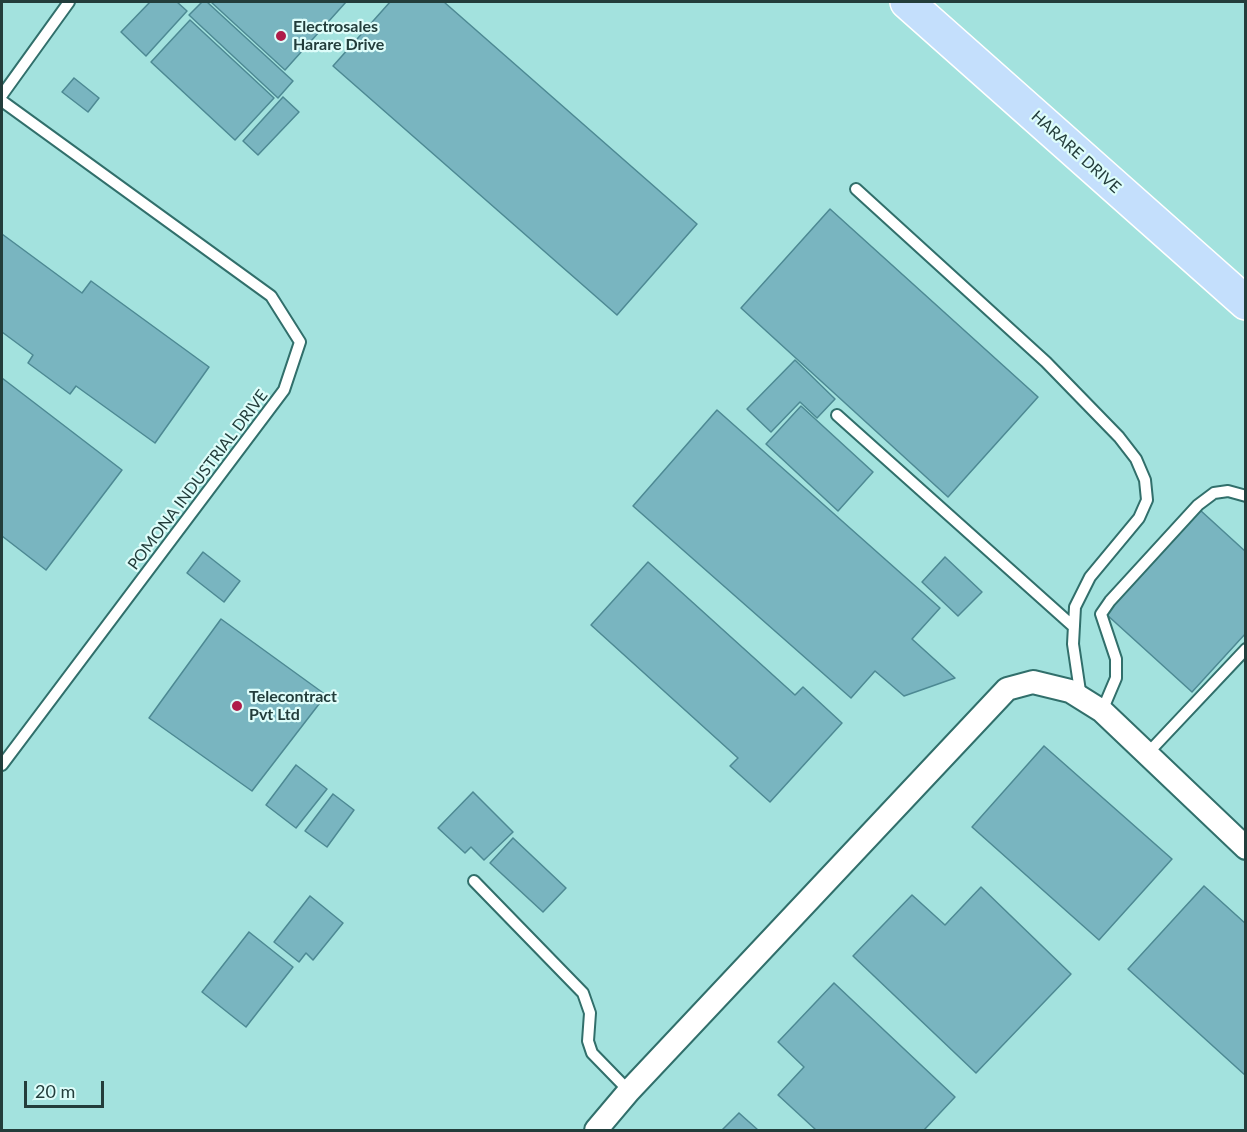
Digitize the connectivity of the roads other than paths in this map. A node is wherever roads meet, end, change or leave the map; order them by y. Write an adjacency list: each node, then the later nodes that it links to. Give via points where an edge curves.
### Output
1 (69, 2): 3 (lane)
2 (907, 2): 6 (main road, HARARE DRIVE)
3 (2, 95)
4 (2, 101): 14 (lane, POMONA INDUSTRIAL DRIVE, via 271,296 300,342 284,390)
5 (856, 189): 9 (lane, via 1046,362 1119,436 1136,459 1145,480 1147,500 1140,518 1090,577 1075,607)
6 (1245, 303)
7 (837, 415): 9 (lane)
8 (1245, 496): 12 (lane, via 1228,491 1214,494 1198,506 1101,614 1116,659 1116,678)
9 (1074, 627): 11 (lane)
10 (1245, 649): 13 (lane)
11 (1081, 698): 12 (street); 17 (street, via 1070,691 1034,682 1007,689)
12 (1102, 711): 13 (street)
13 (1147, 754): 15 (street)
14 (2, 765)
15 (1245, 848)
16 (474, 881): 17 (lane, via 583,993 590,1013 588,1041 592,1053)
17 (629, 1091): 18 (street)
18 (596, 1131)

